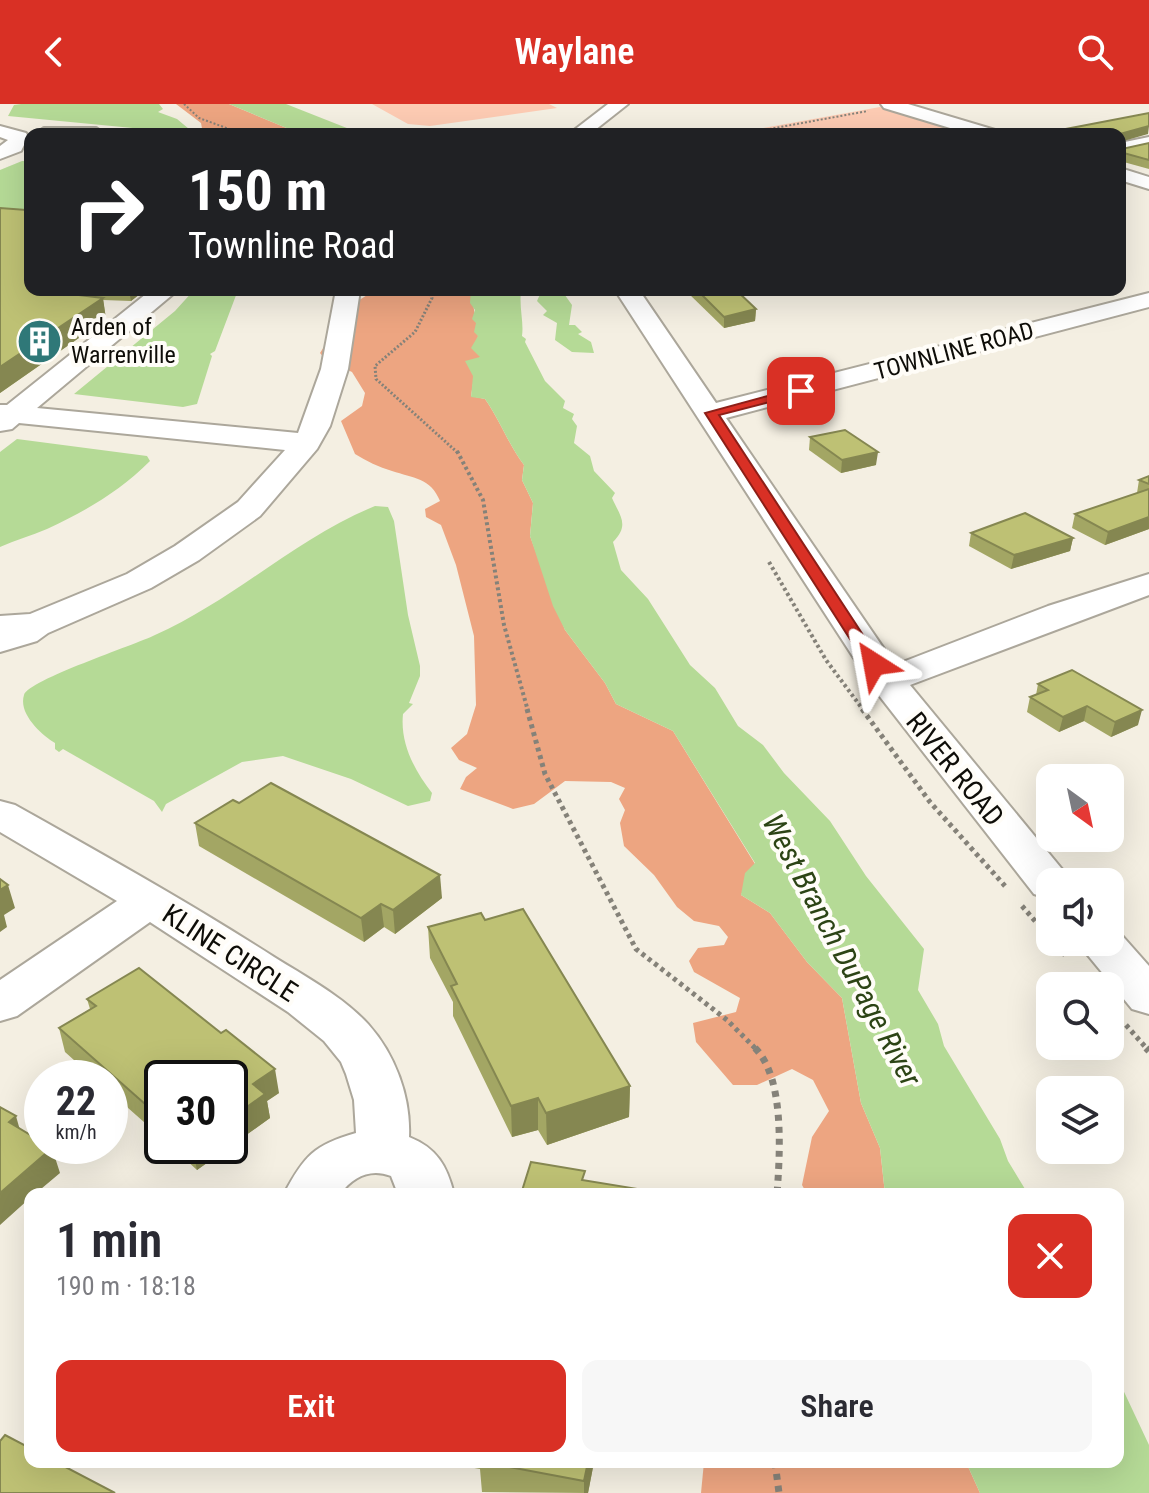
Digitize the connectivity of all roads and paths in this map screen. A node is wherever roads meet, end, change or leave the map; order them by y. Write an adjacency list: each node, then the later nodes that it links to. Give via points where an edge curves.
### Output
1 (184, 104): 4 (path, via 199,118)
2 (619, 104): 5 (street)
3 (893, 105): 6 (path); 7 (street)
4 (226, 128)
5 (586, 128)
6 (773, 128)
7 (969, 128)
8 (0, 131): 9 (street)
9 (24, 137)
10 (24, 138): 13 (street)
11 (1149, 143): 12 (street)
12 (1126, 148)
13 (0, 153)
14 (1126, 176): 15 (street)
15 (1149, 183)
16 (159, 296): 22 (street)
17 (347, 296): 25 (street, via 323,407)
18 (431, 296): 40 (path, via 415,332 375,366 376,379 455,447 483,500 504,625 545,774 636,949 727,1020 767,1060 781,1135)
19 (631, 296): 23 (street, RIVER ROAD)
20 (1149, 300): 23 (street, TOWNLINE ROAD)
21 (111, 309): 22 (street)
22 (139, 312): 24 (street)
23 (712, 413): 29 (street, RIVER ROAD)
24 (4, 417): 25 (street)
25 (307, 443): 27 (street, via 249,509 187,553 139,581)
26 (1149, 584): 29 (street)
27 (18, 626): 28 (street, via 24,633)
28 (0, 641)
29 (887, 681): 31 (street, RIVER ROAD)
30 (0, 814): 32 (street, KLINE CIRCLE)
31 (1037, 868)
32 (149, 901): 34 (street); 37 (street, KLINE CIRCLE, via 279,983 347,1034 372,1074 385,1135)
33 (1108, 956): 35 (street)
34 (0, 1004)
35 (1134, 1007): 36 (path)
36 (1149, 1051)
37 (380, 1151): 38 (street, via 331,1165); 39 (street, via 413,1164)
38 (315, 1188)
39 (425, 1188)
40 (777, 1188)
41 (776, 1468): 42 (path)
42 (779, 1493)

